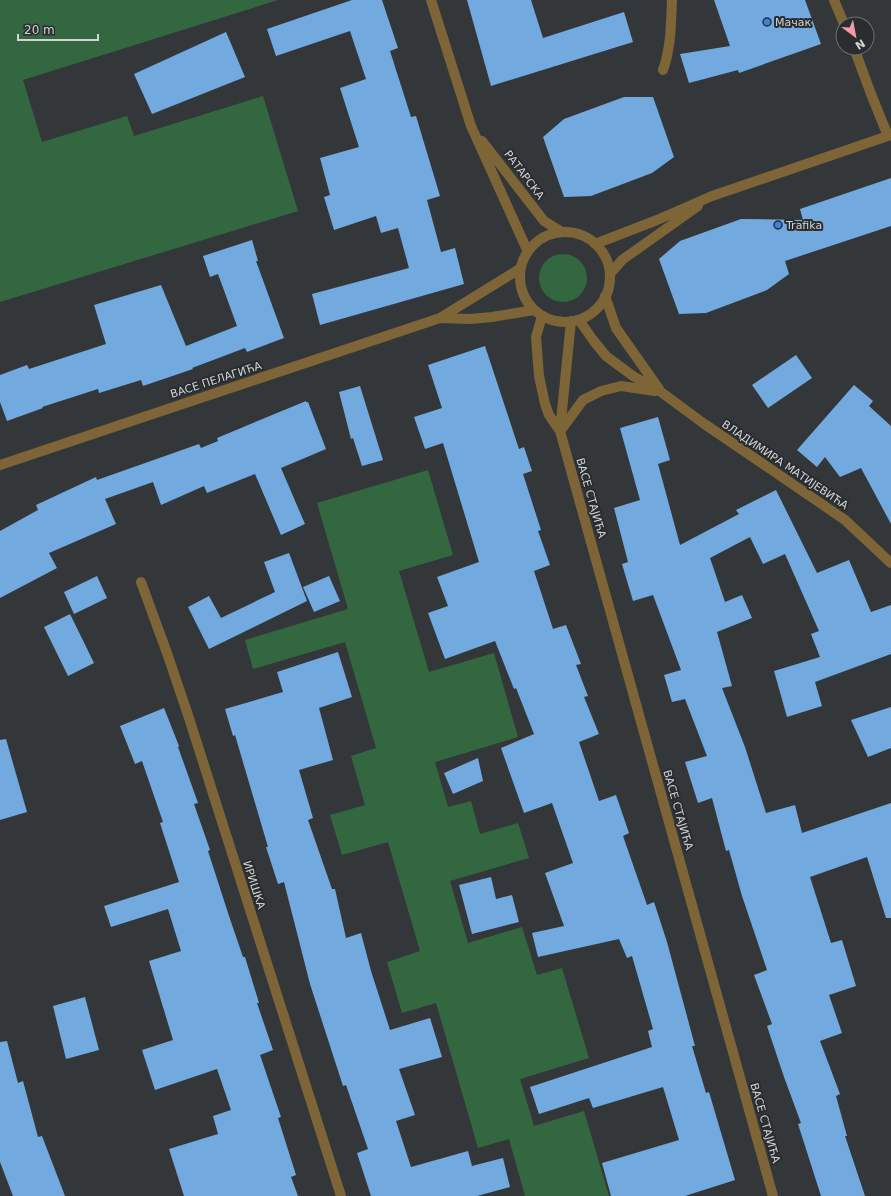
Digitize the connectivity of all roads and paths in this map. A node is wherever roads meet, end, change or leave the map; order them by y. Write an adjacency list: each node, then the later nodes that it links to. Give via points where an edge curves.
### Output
1 (431, 0): 7 (street, РАТАРСКА)
2 (672, 0): 6 (street, via 668,58)
3 (834, 0): 4 (street)
4 (841, 16)
5 (857, 56): 8 (street)
6 (663, 70)
7 (471, 126): 10 (street, РАТАРСКА, via 544,221); 12 (street, РАТАРСКА)
8 (890, 135): 9 (street)
9 (712, 196): 11 (street); 14 (street, via 622,260)
10 (562, 232): 11 (street, via 579,235); 12 (street, via 540,240)
11 (595, 244): 14 (street, via 605,257)
12 (528, 252): 13 (street)
13 (521, 268): 16 (street, via 522,291); 18 (street, ВАСЕ ПЕЛАГИЋА)
14 (610, 274): 15 (street)
15 (605, 296): 19 (street, via 595,311); 20 (street, ВЛАДИМИРА МАТИЈЕВИЋА, via 616,328)
16 (534, 310): 17 (street); 18 (street, ВАСЕ ПЕЛАГИЋА, via 470,319)
17 (542, 316): 19 (street, via 556,321); 21 (street, ВАСЕ СТАЈИЋА, via 536,336 539,376 549,415)
18 (440, 318): 22 (street, ВАСЕ ПЕЛАГИЋА)
19 (575, 320): 20 (street, ВЛАДИМИРА МАТИЈЕВИЋА, via 606,356); 21 (street, ВАСЕ СТАЈИЋА)
20 (661, 392): 21 (street, via 621,386 601,390 583,400); 23 (street, ВЛАДИМИРА МАТИЈЕВИЋА, via 845,520)
21 (560, 431): 26 (street, ВАСЕ СТАЈИЋА)
22 (0, 465)
23 (891, 563)
24 (141, 582): 25 (street, ИРИШКА, via 189,718)
25 (342, 1196)
26 (773, 1196)

